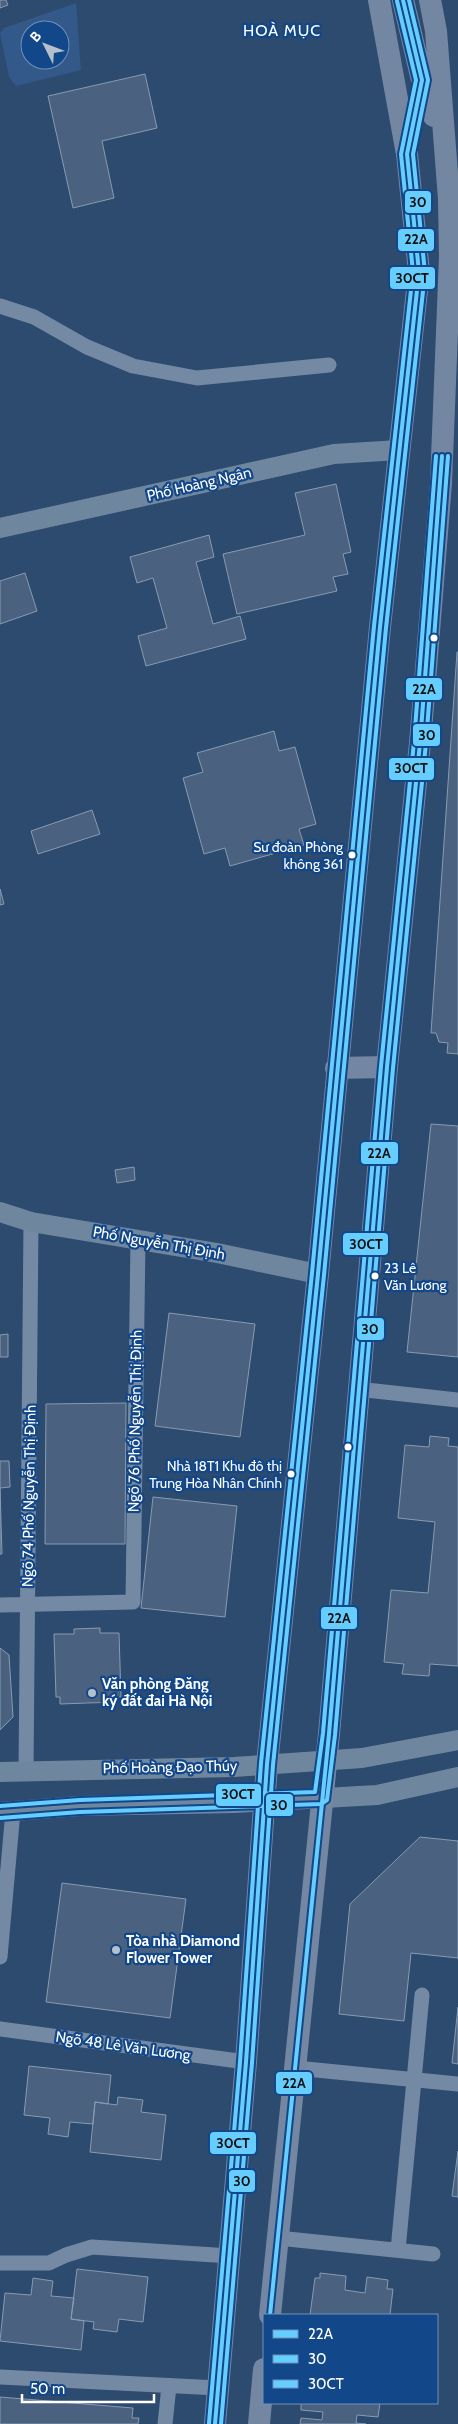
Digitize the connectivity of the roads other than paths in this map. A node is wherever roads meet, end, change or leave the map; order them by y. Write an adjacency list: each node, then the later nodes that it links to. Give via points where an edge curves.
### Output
1 (378, 0): 6 (main road)
2 (403, 0): 4 (main road)
3 (430, 0): 5 (main road, via 436,31)
4 (422, 80): 5 (main road); 6 (main road)
5 (445, 147): 9 (main road, via 449,199)
6 (407, 154): 10 (main road, via 419,272)
7 (0, 306): 8 (street, via 34,317 88,347 133,366 197,378)
8 (329, 365)
9 (450, 424): 12 (main road, via 441,483 420,743)
10 (399, 450): 11 (main road, Phố Hoàng Ngân, via 334,454); 13 (main road)
11 (0, 528)
12 (387, 1067): 13 (main road); 18 (main road)
13 (336, 1068): 17 (main road)
14 (0, 1212): 15 (main road, Phố Nguyễn Thị Định)
15 (31, 1222): 16 (main road, Phố Nguyễn Thị Định); 20 (street, Ngõ 74 Phố Nguyễn Thị Định)
16 (138, 1240): 17 (main road, Phố Nguyễn Thị Định); 20 (street, Ngõ 76 Phố Nguyễn Thị Định, via 133,1602)
17 (318, 1274): 24 (main road)
18 (357, 1389): 19 (street); 23 (main road)
19 (458, 1400)
20 (28, 1603): 21 (street); 25 (street, Ngõ 74 Phố Nguyễn Thị Định)
21 (0, 1604)
22 (458, 1740): 23 (main road, Phố Hoàng Đạo Thúy, via 362,1758)
23 (326, 1759): 24 (main road, Phố Hoàng Đạo Thúy); 28 (main road)
24 (267, 1764): 25 (main road, Phố Hoàng Đạo Thúy); 29 (main road)
25 (26, 1770): 26 (main road, Phố Hoàng Đạo Thúy)
26 (0, 1772)
27 (458, 1777): 28 (main road, via 378,1796)
28 (321, 1798): 29 (main road); 35 (main road)
29 (264, 1801): 30 (main road); 34 (main road)
30 (6, 1811): 31 (street)
31 (0, 1957)
32 (422, 1995): 36 (street)
33 (0, 2029): 34 (street, Ngõ 48 Lê Văn Lương)
34 (246, 2062): 41 (main road)
35 (296, 2068): 36 (street); 38 (main road)
36 (415, 2079): 37 (street); 39 (street)
37 (458, 2084)
38 (278, 2238): 39 (street); 43 (main road)
39 (398, 2250): 40 (street)
40 (433, 2254)
41 (230, 2256): 42 (street, via 92,2247 48,2263); 47 (main road)
42 (0, 2262)
43 (270, 2314)
44 (0, 2377): 46 (street)
45 (263, 2380): 50 (main road)
46 (169, 2386): 47 (street); 48 (street)
47 (218, 2388): 49 (main road)
48 (165, 2424)
49 (215, 2424)
50 (259, 2424)

